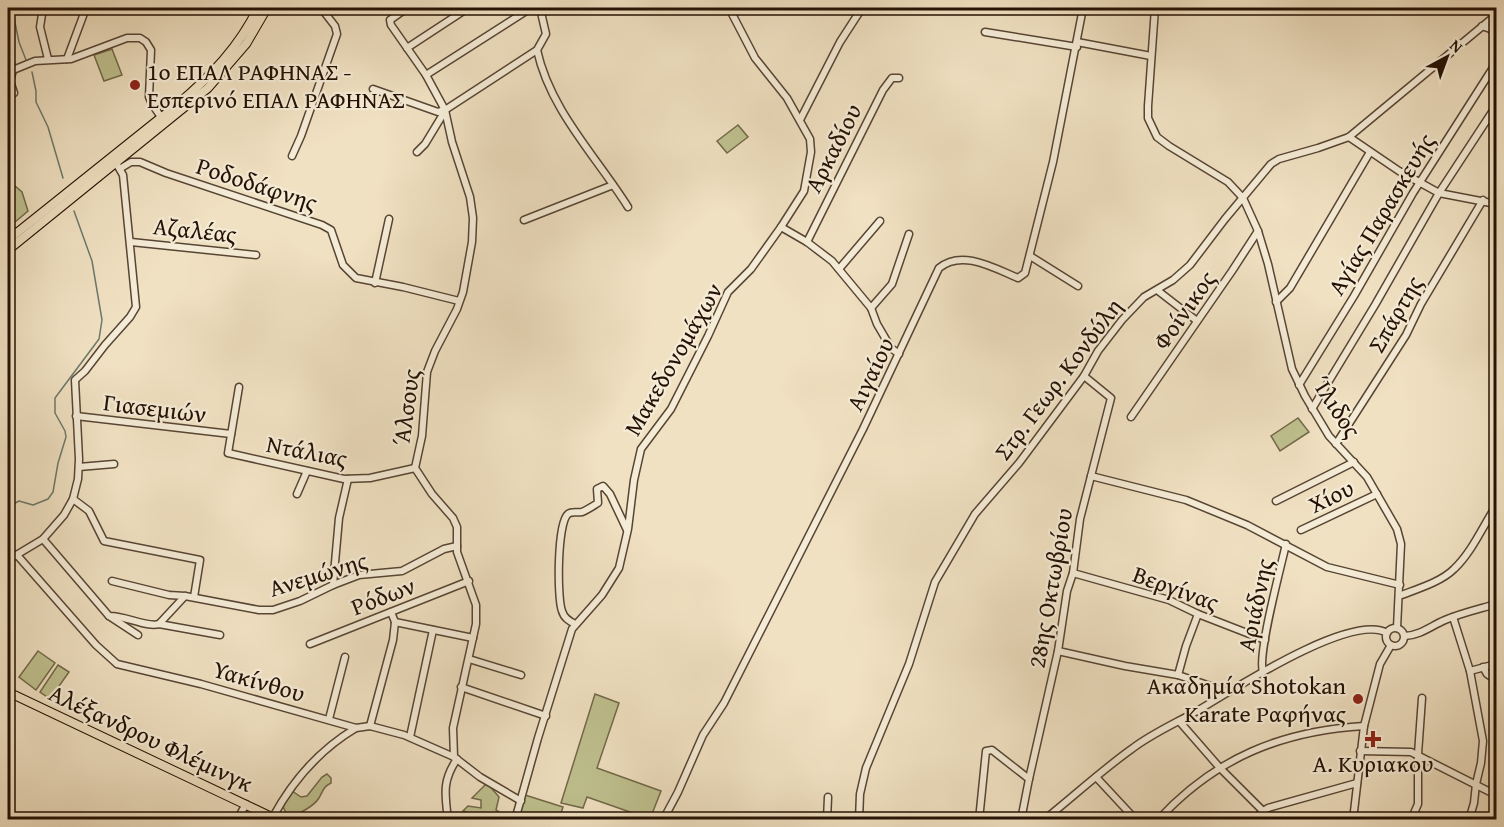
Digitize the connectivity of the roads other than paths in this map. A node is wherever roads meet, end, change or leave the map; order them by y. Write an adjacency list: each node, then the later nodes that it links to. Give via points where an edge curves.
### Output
1 (43, 8): 23 (street, via 40,27)
2 (86, 8): 24 (street)
3 (258, 8): 33 (main road, via 222,62)
4 (267, 8): 39 (main road, via 246,44 219,77)
5 (321, 8): 38 (street, via 337,34)
6 (408, 8): 19 (street, Άλσους, via 390,20)
7 (468, 8): 19 (street)
8 (531, 8): 27 (street)
9 (540, 8): 20 (street, via 546,33)
10 (729, 8): 34 (street, Μακεδονομάχων, via 755,58)
11 (862, 8): 34 (street)
12 (1083, 8): 18 (street, Αιγαίου)
13 (1155, 8): 22 (street)
14 (1497, 15): 15 (street, Στρ. Γεωρ. Κονδύλη)
15 (1482, 26): 16 (street); 35 (street, Στρ. Γεωρ. Κονδύλη)
16 (1497, 31)
17 (985, 32): 18 (street)
18 (1077, 44): 22 (street); 58 (street, Αιγαίου)
19 (407, 48): 27 (street, Άλσους)
20 (537, 50): 32 (street); 41 (street, via 553,94)
21 (8, 55): 26 (street)
22 (1151, 56): 43 (street, via 1148,118 1152,130 1162,141 1228,182)
23 (48, 59): 24 (street); 26 (street)
24 (67, 59): 33 (street, via 127,38 143,40 152,54 149,97)
25 (1497, 63): 40 (street, Αγίας Παρασκευής)
26 (13, 70): 30 (street, via 10,81 14,93)
27 (426, 75): 32 (street, Άλσους)
28 (899, 78): 55 (street, Αρκαδίου, via 892,78 883,90)
29 (373, 89): 32 (street, via 432,111)
30 (8, 90)
31 (1497, 106): 42 (street)
32 (445, 110): 36 (street); 63 (street, Άλσους, via 471,197 473,218 472,242)
33 (161, 117): 53 (main road)
34 (800, 120): 50 (street, Μακεδονομάχων, via 810,139 808,172 804,191)
35 (1349, 137): 37 (street); 43 (street, Στρ. Γεωρ. Κονδύλη, via 1278,159)
36 (417, 152)
37 (1370, 152): 40 (street); 64 (street, via 1296,279)
38 (292, 156)
39 (118, 166): 54 (street, via 123,175); 56 (main road); 60 (street, Ροδοδάφνης, via 140,162 328,227 348,272)
40 (1419, 183): 42 (street); 69 (street, Αγίας Παρασκευής)
41 (613, 185): 46 (street); 48 (street)
42 (1438, 193): 44 (street); 71 (street)
43 (1244, 198): 51 (street, Ίλιδος); 62 (street, Στρ. Γεωρ. Κονδύλη, via 1190,265)
44 (1483, 200): 45 (street); 75 (street, Σπάρτης, via 1406,335)
45 (1497, 204)
46 (628, 207)
47 (389, 219): 60 (street)
48 (524, 220)
49 (880, 222): 59 (street)
50 (782, 227): 55 (street); 89 (street, Μακεδονομάχων, via 751,270 728,292 671,409 644,442 634,480)
51 (1258, 231): 64 (street, Ίλιδος); 66 (street, Φοίνικος)
52 (909, 234): 65 (street, via 892,284)
53 (8, 240)
54 (131, 242): 57 (street, Αζαλέας); 72 (street, via 136,308 75,380)
55 (807, 242): 59 (street)
56 (8, 250)
57 (256, 255)
58 (1030, 256): 61 (street); 67 (street, Αιγαίου, via 1025,273 1018,278 982,263 955,259 946,262 939,268)
59 (839, 269): 65 (street)
60 (375, 283): 63 (street, Ροδοδάφνης)
61 (1078, 286)
62 (1156, 290): 66 (street); 68 (street, Στρ. Γεωρ. Κονδύλη, via 1122,320)
63 (459, 301): 79 (street, Άλσους, via 427,372)
64 (1276, 302): 69 (street, Ίλιδος, via 1288,357)
65 (871, 308): 67 (street, via 891,348)
66 (1197, 321): 73 (street, Φοίνικος)
67 (899, 354): 159 (street, Αιγαίου)
68 (1084, 376): 81 (street, 28ης Οκτωβρίου, via 1111,398); 161 (street, Στρ. Γεωρ. Κονδύλη, via 975,514 935,582 909,664 866,768)
69 (1299, 385): 71 (street, Ίλιδος)
70 (239, 387): 74 (street)
71 (1312, 409): 75 (street, Ίλιδος)
72 (76, 417): 74 (street, Γιασεμιών); 78 (street)
73 (1131, 417)
74 (231, 434): 80 (street, Ντάλιας, via 228,453)
75 (1336, 444): 76 (street, Ίλιδος)
76 (1354, 462): 84 (street, Ίλιδος); 86 (street)
77 (114, 464): 78 (street)
78 (79, 467): 85 (street)
79 (415, 468): 82 (street, Ντάλιας); 92 (street, Άλσους, via 453,518)
80 (307, 471): 82 (street, Ντάλιας); 83 (street)
81 (1091, 476): 91 (street, via 1186,500); 95 (street, 28ης Οκτωβρίου)
82 (348, 479): 98 (street, via 339,518)
83 (297, 494)
84 (1377, 494): 88 (street, Χίου); 99 (street, Ίλιδος, via 1401,544)
85 (73, 499): 90 (street); 102 (street, via 89,511 103,541 201,560)
86 (1276, 501)
87 (1497, 506): 101 (street, via 1454,570)
88 (1301, 530)
89 (628, 531): 110 (street, Μακεδονομάχων, via 614,579); 110 (street, via 603,486 597,489 598,503 567,515 560,534 558,572 561,606 566,618)
90 (43, 539): 93 (street); 106 (street)
91 (1286, 544): 99 (street, via 1327,567); 118 (street, Αριάδνης)
92 (457, 546): 97 (street, Άλσους); 98 (street, Ανεμώνης, via 402,570 359,575)
93 (17, 555): 94 (street); 136 (street, Υακίνθου, via 117,664)
94 (8, 560)
95 (1073, 573): 105 (street, Βεργίνας, via 1156,596); 121 (street, 28ης Οκτωβρίου)
96 (112, 581): 100 (street, Ανεμώνης)
97 (469, 581): 104 (street, Ρόδων); 117 (street, Άλσους, via 477,616)
98 (333, 585): 102 (street, Ανεμώνης, via 300,601 266,610)
99 (1400, 585): 101 (street, Ίλιδος)
100 (185, 596): 102 (street, Ανεμώνης); 109 (street)
101 (1399, 596): 111 (street, Ίλιδος)
102 (194, 597)
103 (1497, 604): 107 (street)
104 (391, 612): 108 (street); 119 (street, Ρόδων)
105 (1198, 614): 118 (street, Βεργίνας); 129 (street)
106 (109, 616): 109 (street); 114 (street)
107 (1454, 617): 116 (street); 126 (street)
108 (395, 622): 112 (street); 138 (street)
109 (159, 624): 115 (street)
110 (575, 624): 135 (street, Μακεδονομάχων)
111 (1397, 628): 113 (street); 116 (street)
112 (433, 630): 117 (street); 141 (street)
113 (1388, 633): 120 (street); 127 (street, via 1371,629 1349,632)
114 (138, 635)
115 (220, 635)
116 (1405, 636): 120 (street, via 1402,644)
117 (473, 638): 123 (street, Άλσους)
118 (1265, 640): 127 (street, Αριάδνης)
119 (310, 644)
120 (1391, 645): 139 (street, via 1380,664)
121 (1058, 651): 129 (street); 147 (street, 28ης Οκτωβρίου)
122 (345, 657): 136 (street)
123 (469, 659): 128 (street); 131 (street, Άλσους)
124 (1497, 664): 125 (street)
125 (1483, 667): 126 (street); 130 (street)
126 (1470, 670): 149 (street, via 1483,741)
127 (1263, 672): 133 (street)
128 (521, 675)
129 (1178, 675): 133 (street)
130 (1497, 680)
131 (461, 687): 135 (street); 144 (street, Άλσους, via 453,728)
132 (8, 692): 153 (main road, Αλέξανδρου Φλέμινγκ)
133 (1228, 692): 137 (street)
134 (1422, 698): 143 (street)
135 (546, 716): 152 (street, Μακεδονομάχων)
136 (329, 720): 140 (street, Υακίνθου)
137 (1179, 721): 145 (street); 146 (street, via 1134,747)
138 (370, 726): 140 (street, Υακίνθου); 141 (street, Υακίνθου)
139 (1364, 726): 142 (street); 145 (street, via 1277,740)
140 (356, 728): 155 (street, via 315,757 286,794)
141 (410, 737): 144 (street, Υακίνθου)
142 (1360, 751): 143 (street); 148 (street)
143 (1418, 754): 149 (street); 169 (street, via 1418,804)
144 (456, 758): 152 (street, Υακίνθου); 157 (street, via 446,783)
145 (1220, 768): 154 (street); 166 (street, via 1178,798)
146 (1096, 777): 164 (street); 165 (street)
147 (1029, 779): 162 (street, via 988,750); 163 (street, 28ης Οκτωβρίου)
148 (1357, 783): 154 (street); 168 (street)
149 (1476, 784): 150 (street); 170 (street)
150 (1497, 795)
151 (828, 796): 160 (street)
152 (521, 801): 158 (street, Μακεδονομάχων)
153 (246, 804): 155 (main road, Αλέξανδρου Φλέμινγκ); 156 (street)
154 (1263, 811): 167 (street)
155 (276, 818)
156 (237, 819)
157 (448, 819)
158 (515, 819)
159 (663, 819)
160 (827, 819)
161 (859, 819)
162 (979, 819)
163 (1021, 819)
164 (1044, 819)
165 (1136, 819)
166 (1158, 819)
167 (1254, 819)
168 (1353, 819)
169 (1411, 819)
170 (1469, 819)

